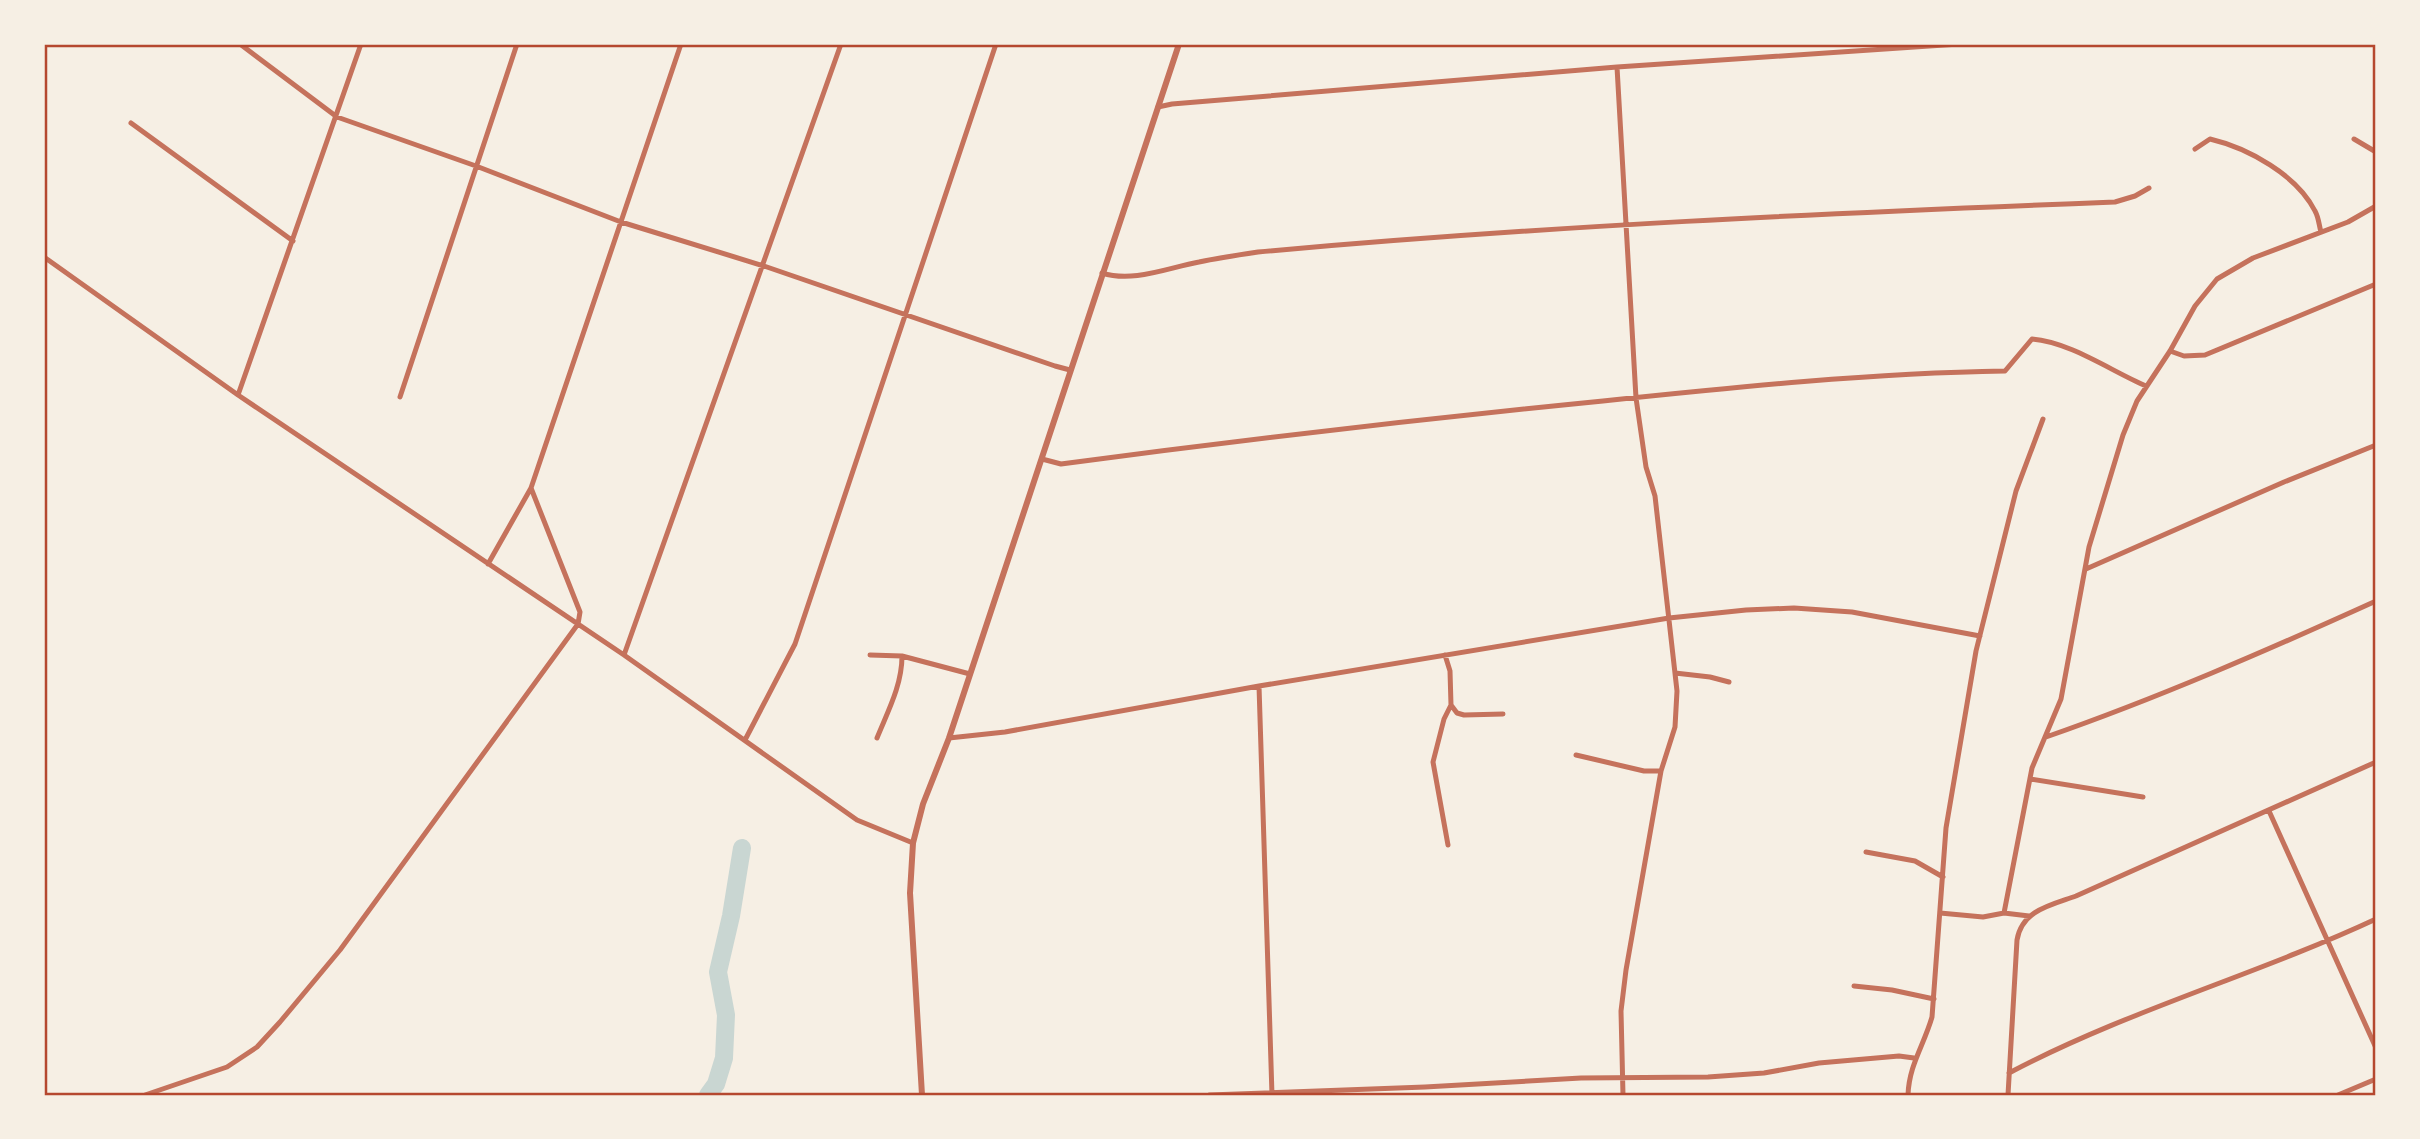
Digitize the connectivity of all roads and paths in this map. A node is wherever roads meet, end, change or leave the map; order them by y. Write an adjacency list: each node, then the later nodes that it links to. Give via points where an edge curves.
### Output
1 (240, 44): 11 (street)
2 (361, 44): 11 (street)
3 (517, 44): 16 (street)
4 (681, 44): 19 (street)
5 (841, 44): 24 (street)
6 (996, 44): 27 (street)
7 (1179, 44): 10 (street)
8 (1959, 44): 9 (street)
9 (1616, 67): 10 (street); 20 (street)
10 (1157, 107): 25 (street)
11 (337, 117): 16 (street); 22 (street)
12 (131, 123): 22 (street)
13 (2354, 139): 15 (street)
14 (2195, 149): 21 (street, via 2210,139 2272,167 2308,200)
15 (2376, 152)
16 (477, 166): 19 (street); 32 (street)
17 (2149, 188): 20 (street, via 2115,202)
18 (2376, 206): 21 (street)
19 (621, 222): 24 (street); 37 (street)
20 (1627, 224): 25 (street, via 1258,252 1130,277); 33 (street)
21 (2321, 232): 28 (street, via 2253,258 2217,279)
22 (293, 241): 31 (street)
23 (44, 257): 31 (street)
24 (764, 266): 27 (street); 44 (street)
25 (1102, 273): 29 (street)
26 (2376, 285): 28 (street, via 2205,355)
27 (905, 314): 29 (street); 57 (street, via 794,644)
28 (2170, 351): 30 (street)
29 (1070, 370): 36 (street)
30 (2146, 386): 33 (street, via 2032,338 2005,371 1834,379); 39 (street, via 2119,446)
31 (238, 395): 38 (street)
32 (400, 397)
33 (1636, 398): 36 (street, via 1061,464); 41 (street, via 1655,496)
34 (2043, 419): 43 (street, via 2016,491)
35 (2376, 445): 39 (street)
36 (1042, 459): 49 (street)
37 (531, 488): 38 (street); 42 (street, via 580,612)
38 (488, 564): 42 (street)
39 (2086, 569): 54 (street, via 2061,699)
40 (2376, 601): 54 (street)
41 (1668, 618): 43 (street, via 1794,608 1852,612); 46 (street); 48 (street)
42 (578, 624): 44 (street); 80 (street, via 341,950 280,1022 257,1047 227,1067)
43 (1980, 636): 67 (street, via 1946,828)
44 (624, 655): 57 (street)
45 (870, 655): 47 (street)
46 (1445, 655): 51 (street); 52 (street)
47 (902, 656): 49 (street); 55 (street, via 897,689)
48 (1675, 673): 50 (street); 60 (street, via 1675,727)
49 (971, 674): 56 (street)
50 (1729, 682)
51 (1259, 686): 56 (street); 83 (street)
52 (1451, 705): 53 (street, via 1464,715); 65 (street, via 1433,762)
53 (1503, 714)
54 (2045, 737): 61 (street)
55 (877, 738)
56 (949, 738): 64 (street)
57 (745, 740): 64 (street, via 857,820)
58 (1576, 755): 60 (street)
59 (2376, 762): 63 (street)
60 (1661, 771): 78 (street, via 1626,970 1621,1011)
61 (2029, 779): 62 (street); 69 (street)
62 (2143, 797)
63 (2269, 811): 70 (street); 72 (street)
64 (913, 843): 81 (street, via 910,893)
65 (1448, 845)
66 (1866, 852): 67 (street, via 1915,861)
67 (1943, 877): 68 (street)
68 (1940, 913): 69 (street, via 1983,917); 74 (street)
69 (2004, 913): 70 (street)
70 (2029, 916): 77 (street, via 2018,930)
71 (2376, 919): 72 (street)
72 (2329, 941): 75 (street); 77 (street)
73 (1854, 986): 74 (street)
74 (1934, 999): 76 (street, via 1926,1038)
75 (2376, 1048)
76 (1914, 1058): 78 (street, via 1859,1059 1708,1077); 85 (street)
77 (2009, 1073): 86 (street)
78 (1623, 1078): 83 (street); 84 (street)
79 (2376, 1079): 87 (street)
80 (145, 1095)
81 (922, 1095)
82 (1209, 1095): 83 (street)
83 (1272, 1095)
84 (1623, 1095)
85 (1908, 1095)
86 (2008, 1095)
87 (2338, 1095)

